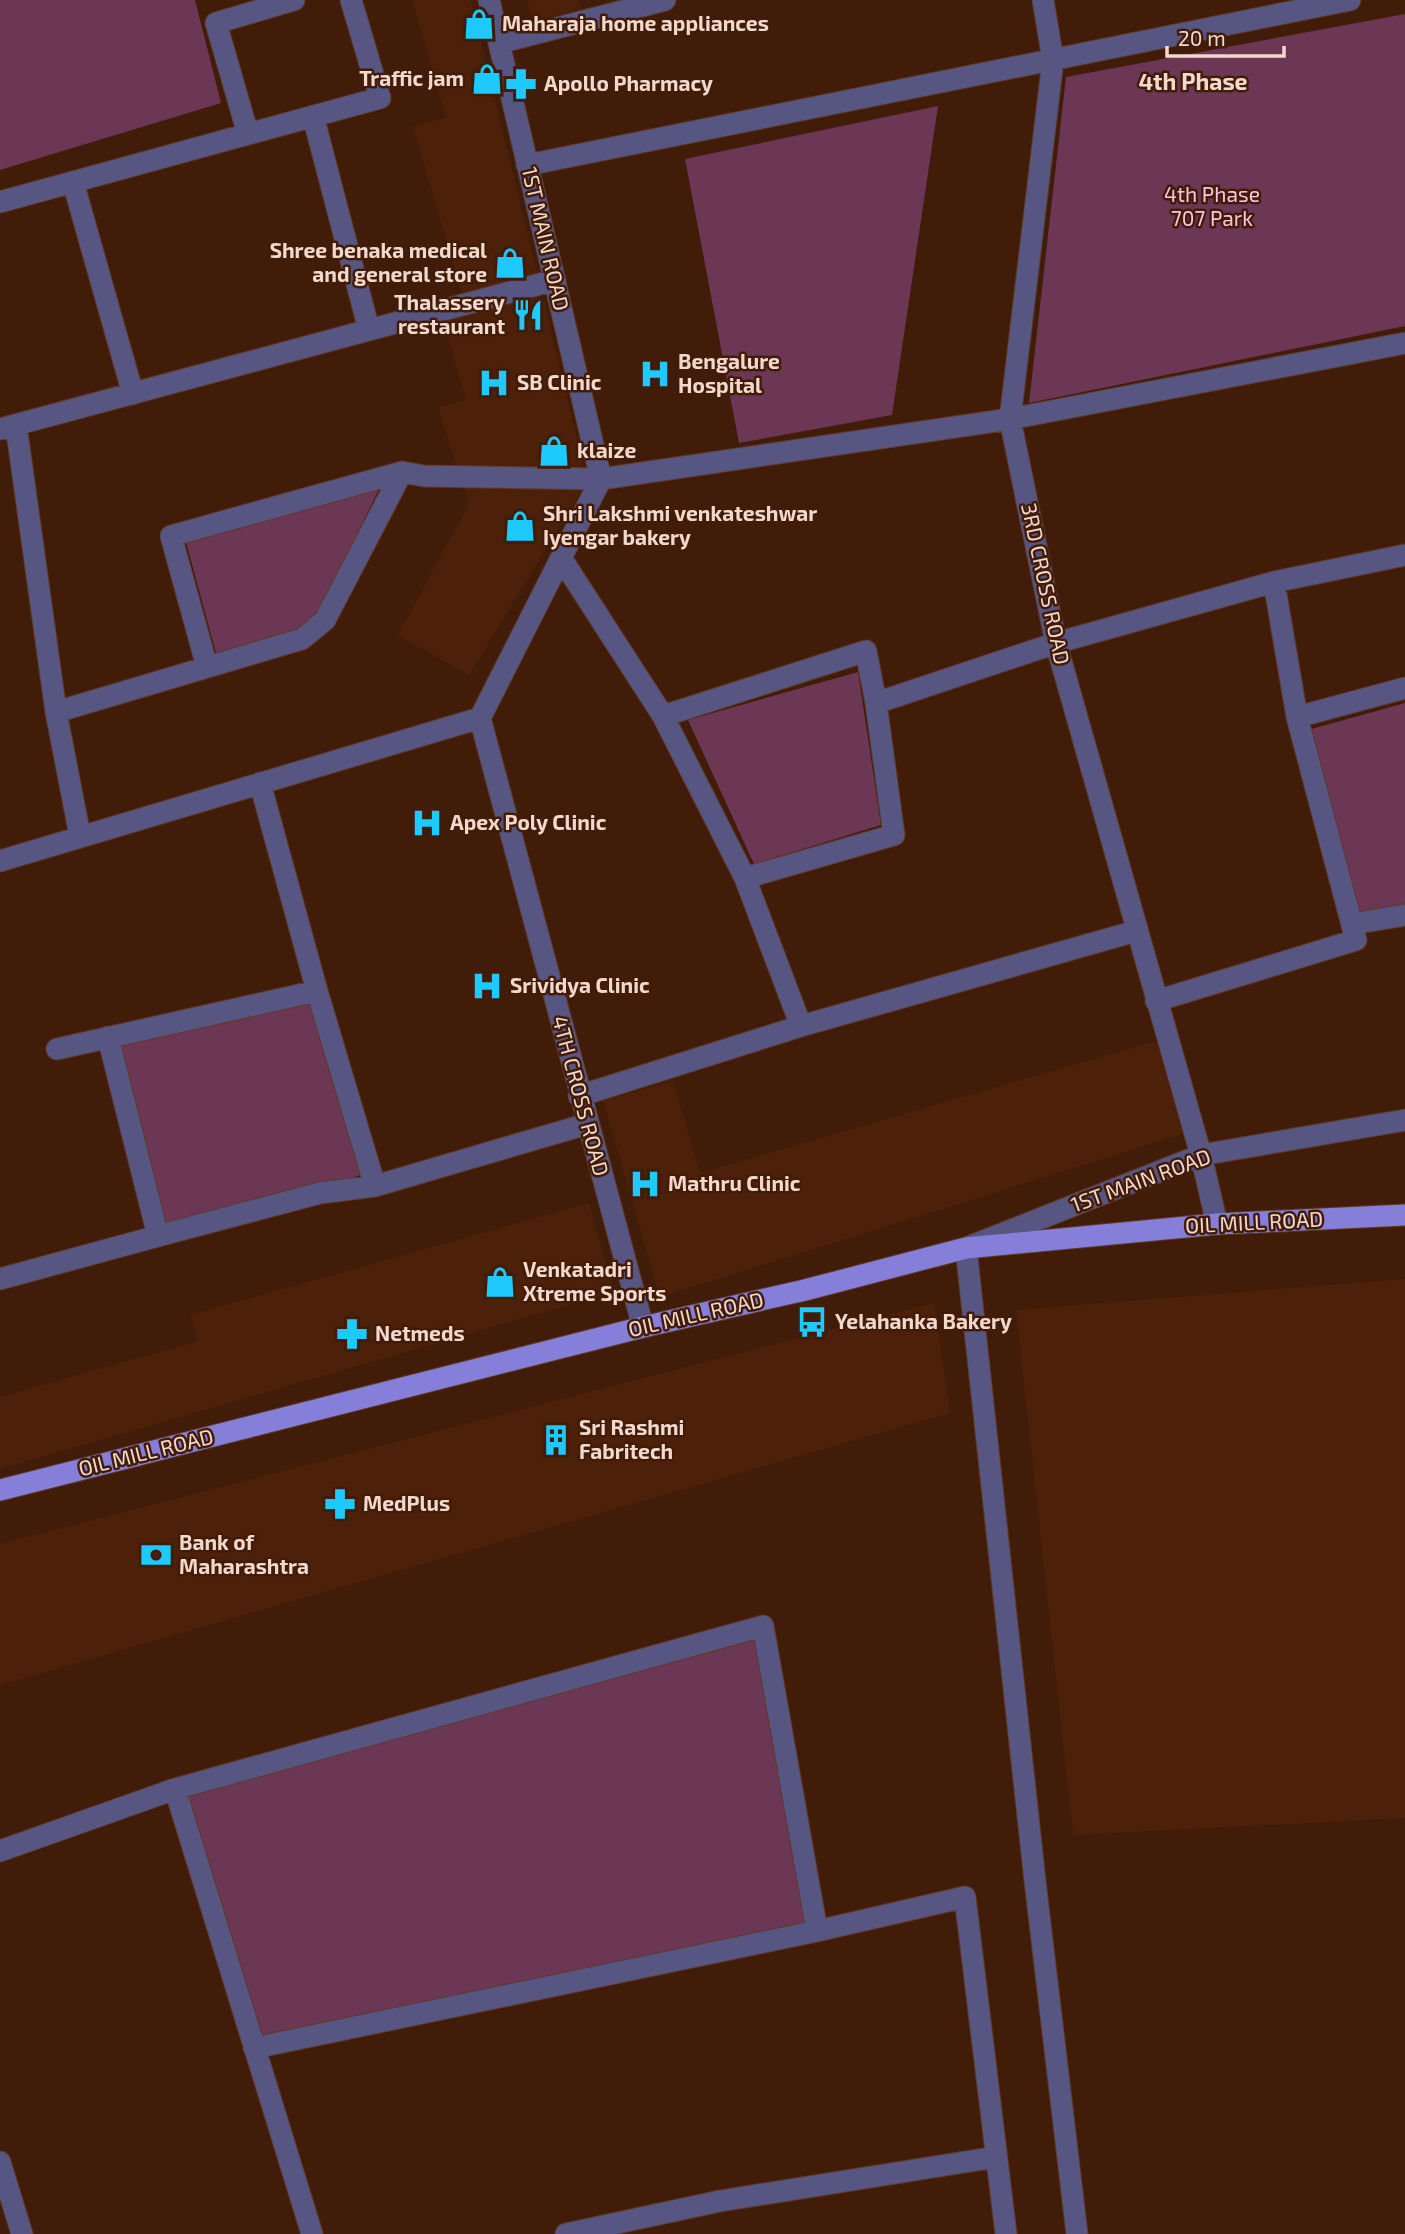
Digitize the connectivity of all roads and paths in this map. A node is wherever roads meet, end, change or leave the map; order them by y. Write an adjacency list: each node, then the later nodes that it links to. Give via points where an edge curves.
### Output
1 (294, 0): 10 (street, via 216,23)
2 (351, 0): 9 (street, via 380,98)
3 (489, 0): 7 (street, 1ST MAIN ROAD)
4 (665, 0): 7 (street)
5 (1043, 0): 8 (street, 3RD CROSS ROAD)
6 (1350, 0): 8 (street)
7 (499, 43): 11 (street, 1ST MAIN ROAD)
8 (1053, 60): 11 (street); 18 (street, 3RD CROSS ROAD)
9 (313, 116): 10 (street); 15 (street)
10 (248, 134): 12 (street)
11 (527, 165): 14 (street, 1ST MAIN ROAD)
12 (74, 182): 13 (street); 17 (street)
13 (0, 202)
14 (555, 280): 15 (street); 21 (street, 1ST MAIN ROAD)
15 (369, 330): 17 (street)
16 (1405, 343): 18 (street)
17 (133, 394): 19 (street)
18 (1010, 419): 21 (street); 25 (street, 3RD CROSS ROAD)
19 (8, 427): 29 (street)
20 (402, 472): 21 (street); 26 (street, via 326,620 302,639); 26 (street, via 171,536)
21 (601, 479): 23 (street)
22 (1405, 555): 24 (street)
23 (561, 558): 30 (street); 32 (street)
24 (1274, 582): 25 (street); 31 (street)
25 (1056, 643): 28 (street); 39 (street, 3RD CROSS ROAD)
26 (207, 667): 29 (street)
27 (1405, 688): 31 (street)
28 (876, 702): 30 (street, via 866,651); 36 (street, via 894,835)
29 (56, 712): 34 (street)
30 (663, 716): 36 (street)
31 (1297, 717): 38 (street)
32 (480, 718): 33 (street); 45 (street, 4TH CROSS ROAD)
33 (260, 783): 34 (street); 40 (street)
34 (80, 836): 35 (street)
35 (0, 861)
36 (746, 878): 42 (street)
37 (1405, 915): 38 (street)
38 (1352, 924): 41 (street, via 1356,940)
39 (1136, 931): 41 (street, 3RD CROSS ROAD); 42 (street)
40 (317, 991): 43 (street); 49 (street)
41 (1156, 1001): 48 (street, 3RD CROSS ROAD)
42 (801, 1026): 45 (street)
43 (108, 1037): 44 (street); 52 (street)
44 (57, 1049)
45 (579, 1096): 47 (street, 4TH CROSS ROAD)
46 (1405, 1120): 48 (street, 1ST MAIN ROAD)
47 (587, 1124): 49 (street); 55 (street, 4TH CROSS ROAD)
48 (1201, 1155): 51 (street, 3RD CROSS ROAD); 53 (street, 1ST MAIN ROAD)
49 (374, 1186): 52 (street, via 320,1193)
50 (1405, 1215): 51 (main road, OIL MILL ROAD)
51 (1217, 1224): 53 (main road, OIL MILL ROAD)
52 (158, 1237): 54 (street)
53 (965, 1248): 55 (main road, OIL MILL ROAD); 67 (street)
54 (0, 1279)
55 (643, 1326): 56 (main road, OIL MILL ROAD)
56 (0, 1490)
57 (175, 1789): 58 (street); 59 (street, via 763,1626); 60 (street)
58 (0, 1851)
59 (817, 1931): 60 (street); 61 (street, via 965,1897)
60 (254, 2048): 64 (street)
61 (996, 2157): 65 (street, via 720,2200); 66 (street)
62 (0, 2162): 63 (street)
63 (23, 2234)
64 (312, 2234)
65 (566, 2234)
66 (1006, 2234)
67 (1077, 2234)

